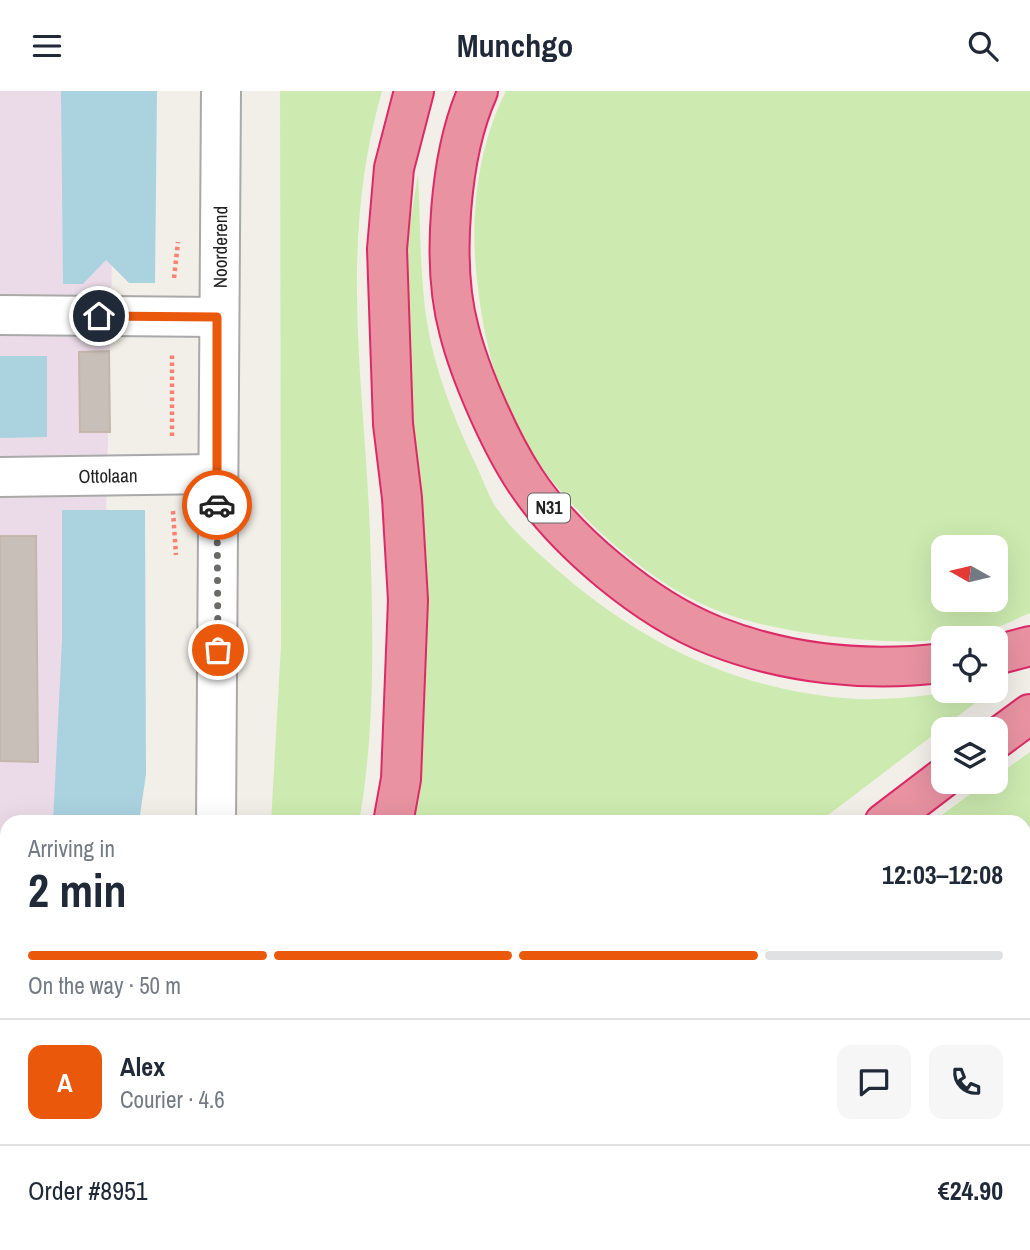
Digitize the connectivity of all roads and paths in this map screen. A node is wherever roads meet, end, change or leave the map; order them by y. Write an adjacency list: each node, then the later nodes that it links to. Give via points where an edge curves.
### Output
1 (221, 91): 5 (street, Noorderend)
2 (414, 91): 15 (highway, via 394,167 387,249 393,424 408,600 401,779)
3 (478, 91): 10 (highway, N31, via 453,177 450,257 458,329 486,404 525,480 577,542 635,592 713,635 784,657 846,666)
4 (0, 314): 5 (street)
5 (217, 317): 6 (street, Noorderend)
6 (216, 474): 7 (street, Ottolaan); 14 (street, Noorderend)
7 (0, 477)
8 (1030, 646): 9 (highway)
9 (1008, 652)
10 (931, 665)
11 (1030, 714): 12 (highway)
12 (1008, 731)
13 (931, 787): 16 (highway)
14 (216, 815)
15 (394, 815)
16 (894, 815)

